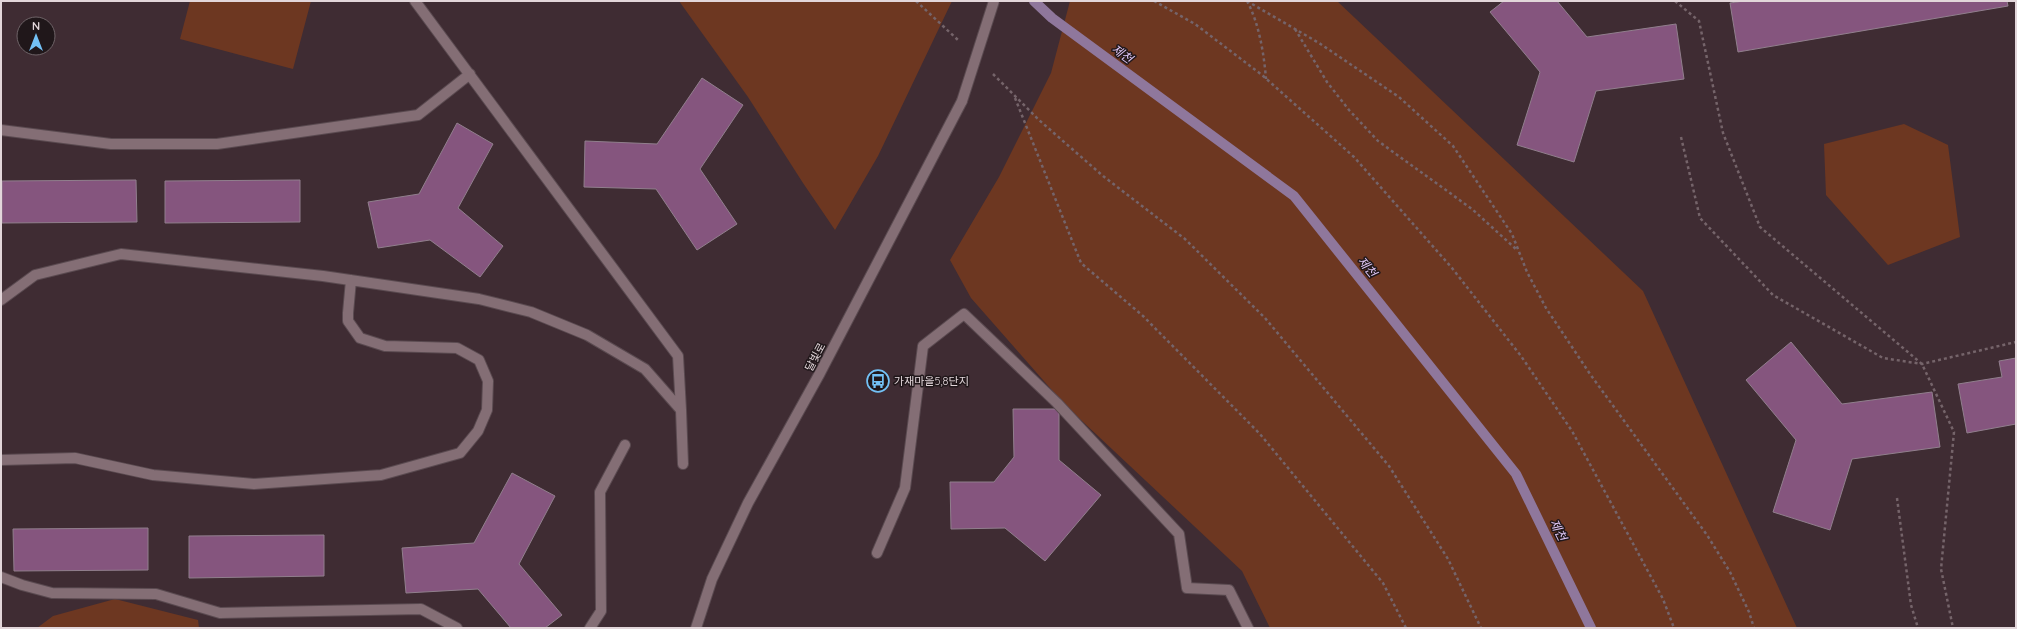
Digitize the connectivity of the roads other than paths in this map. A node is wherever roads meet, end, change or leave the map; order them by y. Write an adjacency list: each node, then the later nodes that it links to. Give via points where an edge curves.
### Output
1 (415, 1): 3 (street)
2 (994, 1): 15 (street, 달빛로, bridge, via 962,101 820,373 748,503 712,579)
3 (470, 74): 4 (street, via 418,115 217,144 111,144); 7 (street, via 678,356)
4 (1, 130)
5 (351, 280): 6 (street, via 121,254 35,275); 7 (street, via 479,300 531,312 586,335 645,369); 9 (street, via 348,321 360,338 385,346 457,348 479,360 488,380 487,410 478,431 460,452 381,475 254,484 153,475 75,458)
6 (1, 300)
7 (681, 410): 10 (street)
8 (625, 445): 14 (street, via 600,492 601,611)
9 (1, 460)
10 (683, 464)
11 (877, 553): 16 (street, via 906,488 923,346 964,314 1057,403 1179,534 1187,588 1229,590)
12 (1, 577): 13 (street, via 22,586 52,593 156,594 220,613 422,609)
13 (457, 628)
14 (590, 628)
15 (696, 628)
16 (1248, 628)

